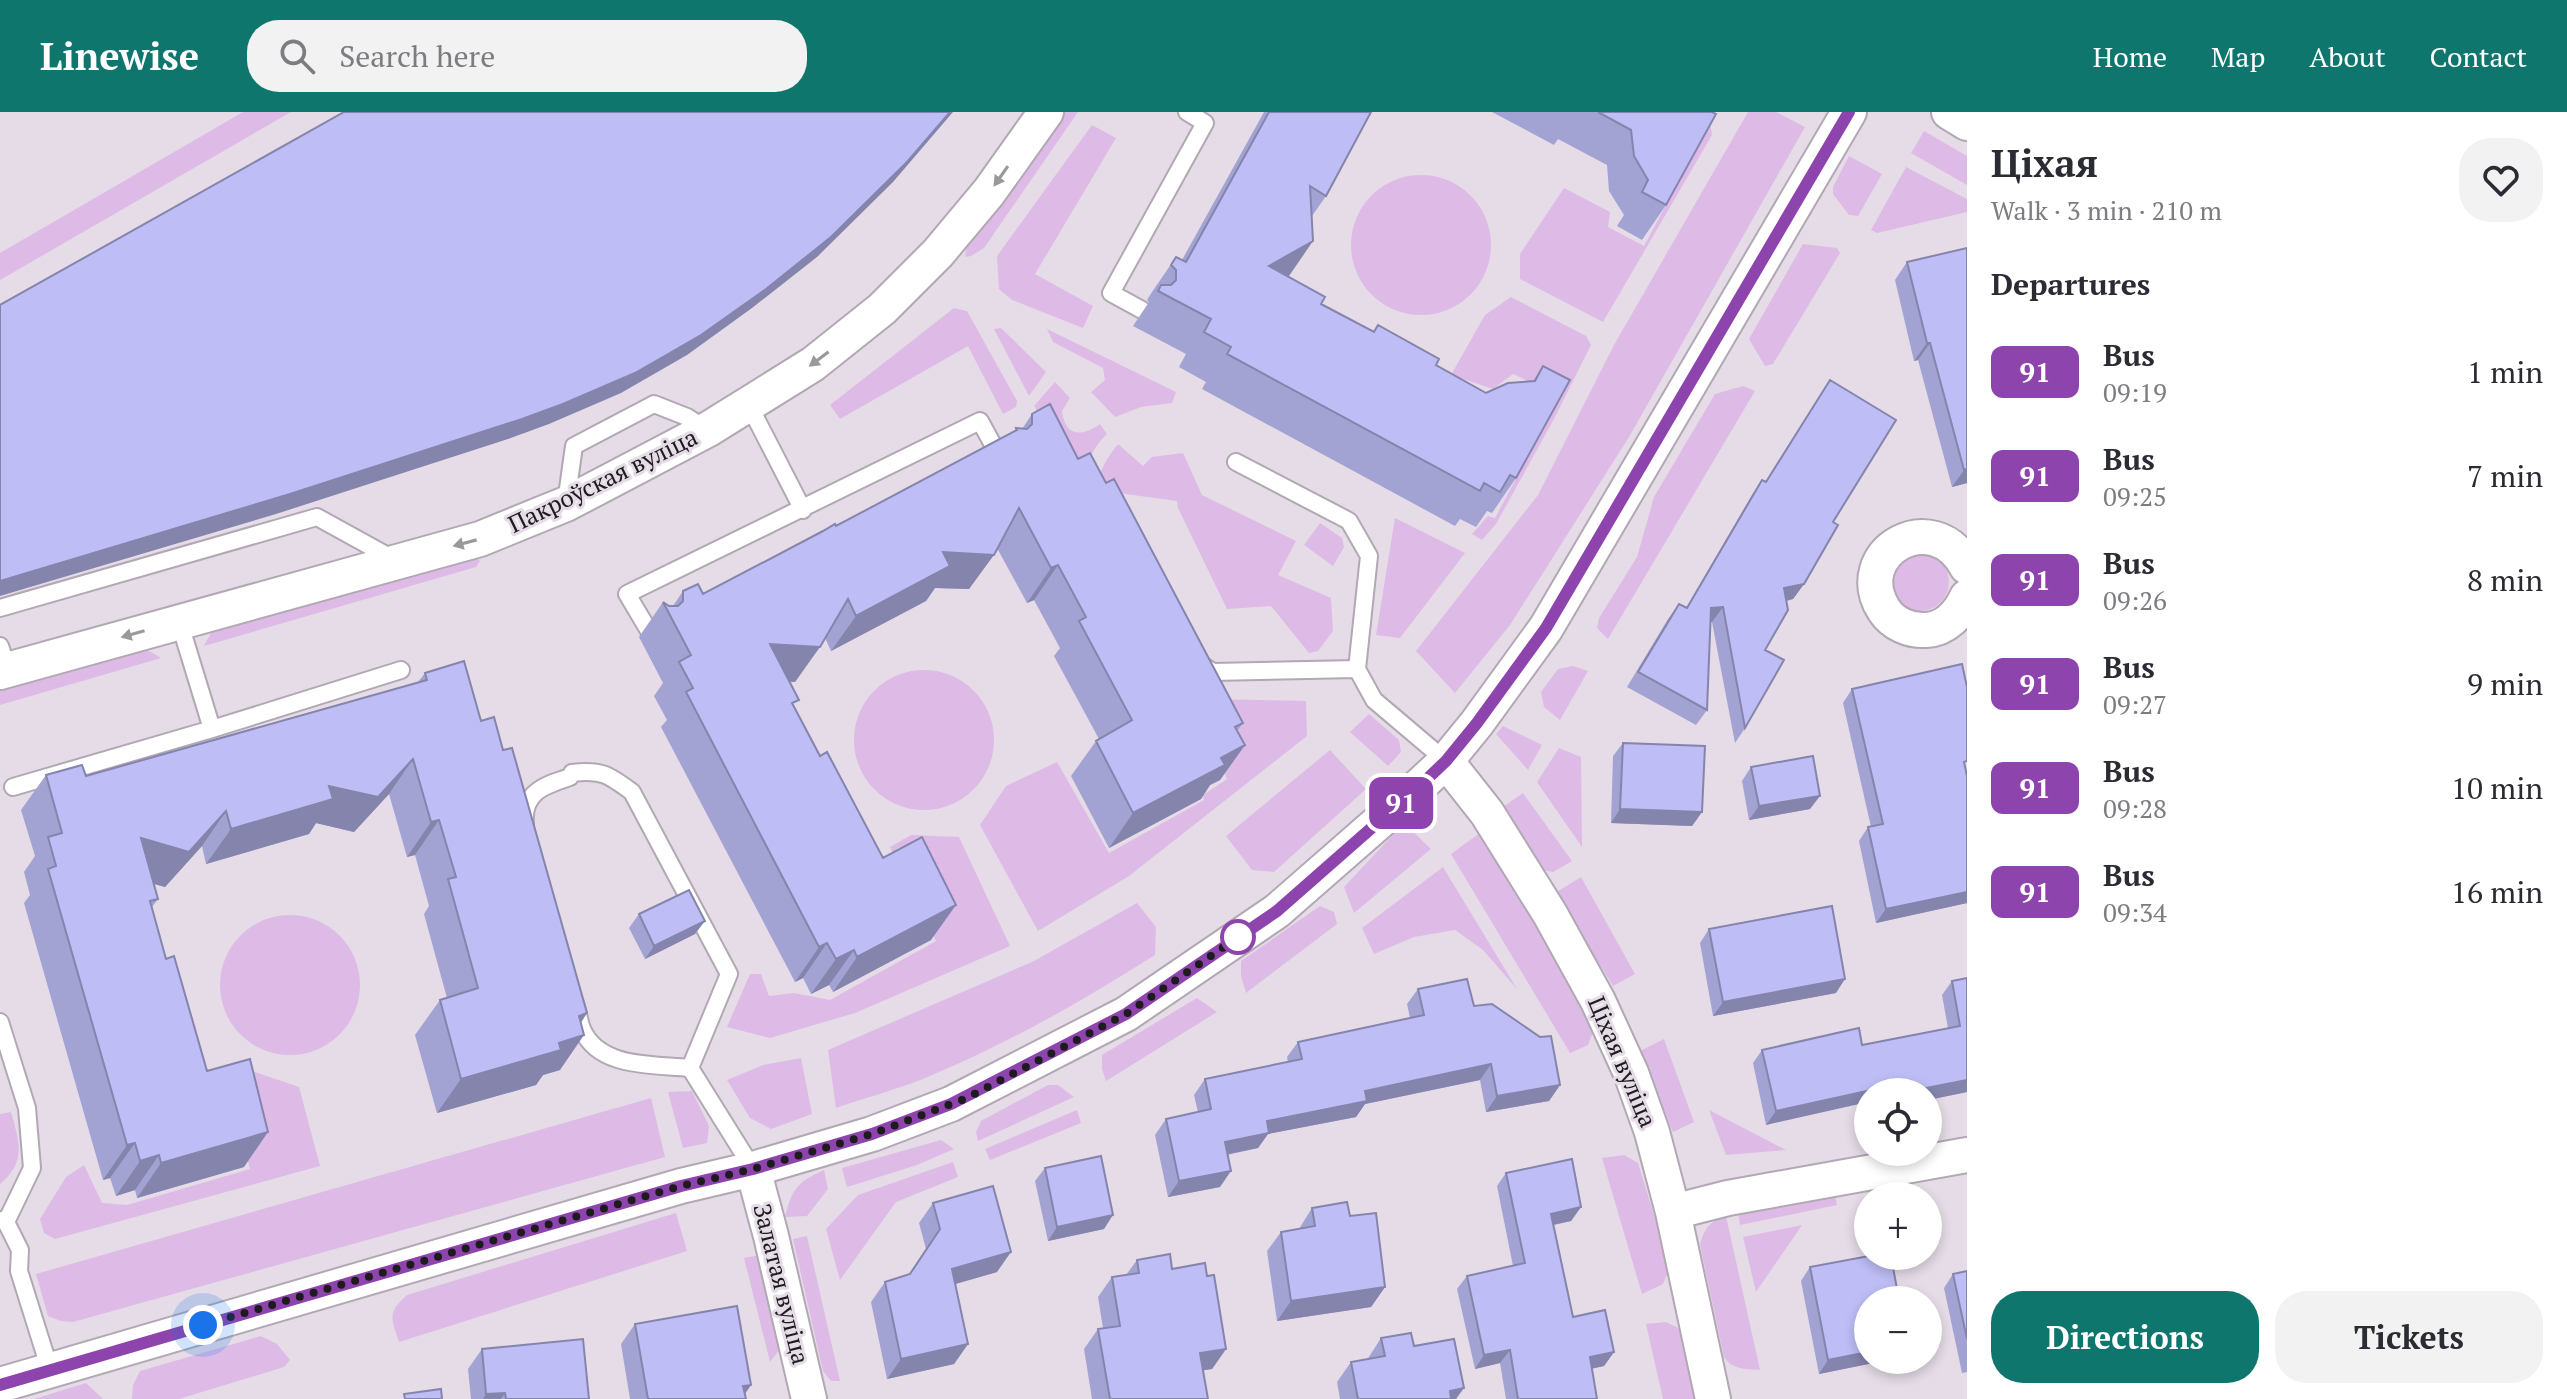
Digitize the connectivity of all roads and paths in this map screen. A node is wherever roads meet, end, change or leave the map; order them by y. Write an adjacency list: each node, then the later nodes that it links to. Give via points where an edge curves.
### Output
1 (1046, 112): 8 (street, Пакроўская вуліца, one-way to 8, via 989,192 882,309 813,364)
2 (1187, 112): 5 (lane)
3 (1849, 112): 25 (street, via 1546,628)
4 (1949, 112): 6 (street)
5 (1208, 117): 7 (lane, via 1111,293)
6 (1967, 123)
7 (1142, 310)
8 (749, 405): 9 (street, Пакроўская вуліца); 13 (lane)
9 (707, 430): 12 (street, Пакроўская вуліца); 12 (lane, via 654,404 574,446)
10 (998, 454): 13 (lane, via 980,421)
11 (1236, 462): 22 (lane, via 1349,521 1361,540 1369,556)
12 (566, 504): 14 (street, Пакроўская вуліца, one-way to 14, via 480,539)
13 (803, 510): 19 (lane, via 627,594)
14 (397, 561): 17 (lane, via 317,517); 18 (street, Пакроўская вуліца)
15 (1967, 567): 16 (street, via 1949,544 1921,536 1893,546 1883,557 1875,585 1886,614 1914,630 1946,624)
16 (1967, 597)
17 (0, 608)
18 (179, 621): 21 (street, Пакроўская вуліца, one-way to 21); 24 (lane)
19 (649, 631)
20 (1186, 646): 22 (lane, via 1194,660 1213,672)
21 (3, 663)
22 (1357, 669): 25 (lane, via 1374,700)
23 (401, 670): 24 (lane)
24 (212, 729): 26 (lane)
25 (1446, 761): 32 (street, via 1277,911 1126,1014 967,1098 872,1134); 33 (street, Ціхая вуліца, via 1487,813 1598,1001 1652,1132)
26 (13, 787)
27 (526, 833): 30 (lane, via 529,800 541,787 572,773 591,770 632,792 729,974)
28 (570, 985): 30 (lane, via 583,1031 595,1048 613,1059)
29 (0, 1022): 34 (lane, via 27,1108 32,1168)
30 (690, 1068): 32 (lane)
31 (1967, 1155): 33 (street)
32 (753, 1169): 35 (street); 37 (street, Залатая вуліца)
33 (1673, 1212): 38 (street, Ціхая вуліца)
34 (3, 1221): 35 (lane, via 20,1250 19,1271)
35 (50, 1370): 36 (street)
36 (0, 1385)
37 (809, 1399)
38 (1713, 1399)

